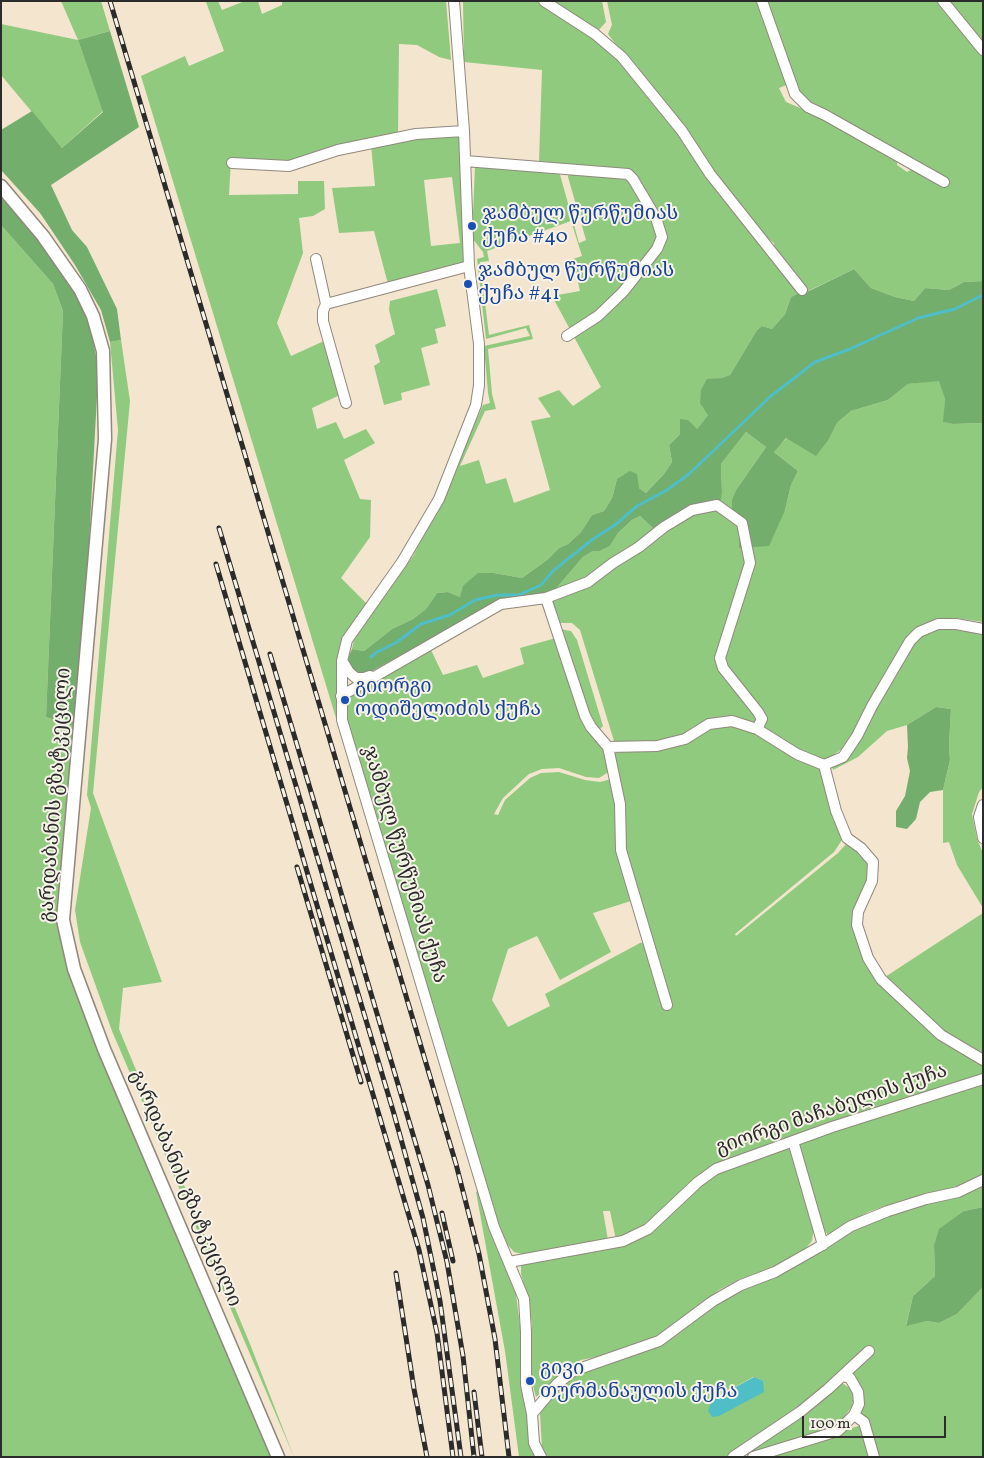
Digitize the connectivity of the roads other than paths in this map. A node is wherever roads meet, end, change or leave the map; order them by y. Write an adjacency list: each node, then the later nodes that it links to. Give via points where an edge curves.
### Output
1 (454, 1): 6 (street, ჯამბულ წურწუმიას ქუჩა)
2 (544, 1): 13 (street, via 622,57)
3 (762, 1): 9 (street, via 795,94 808,107)
4 (943, 1): 5 (street)
5 (983, 50)
6 (464, 131): 7 (street, ჯამბულ წურწუმიას ქუჩა); 8 (street, via 416,134 338,150 289,166)
7 (465, 161): 12 (street, ჯამბულ წურწუმიას ქუჩა); 15 (street, via 628,174 634,179 660,227 662,237 657,249 623,292 598,316)
8 (232, 162)
9 (944, 182)
10 (1, 186): 38 (main road, გარდაბანის გზატკეცილი, via 43,236 80,289 93,316 103,351 105,439 64,920 74,969 104,1049)
11 (316, 259): 14 (street)
12 (469, 266): 14 (street); 19 (street, ჯამბულ წურწუმიას ქუჩა, via 479,344 480,385 476,406 439,499 402,562 347,640)
13 (802, 290)
14 (326, 304): 16 (street, via 323,321)
15 (567, 336)
16 (346, 404)
17 (546, 598): 20 (street, via 501,604); 22 (street, via 588,582 692,510 717,505 742,523 750,563 720,658 723,668 762,719); 23 (street, via 586,716)
18 (983, 629): 24 (street, via 938,624 919,632 910,641 843,757)
19 (342, 661): 20 (street, via 356,678); 21 (street, ჯამბულ წურწუმიას ქუჩა)
20 (378, 674): 21 (street)
21 (341, 696): 33 (street, ჯამბულ წურწუმიას ქუჩა, via 342,720 349,744 494,1227)
22 (757, 729): 23 (street, via 732,721 710,724 685,739 657,746); 24 (street, via 797,754)
23 (608, 747): 27 (street, via 620,804 621,850)
24 (824, 765): 28 (street, გიორგი მაჩაბელის ქუჩა, via 847,838 873,862 872,881 858,912 857,926 868,958 881,979 941,1035)
25 (983, 805): 26 (street, via 980,817)
26 (983, 838)
27 (668, 1005)
28 (983, 1060)
29 (983, 1078): 30 (street, გიორგი მაჩაბელის ქუჩა)
30 (793, 1141): 32 (street); 33 (street, გიორგი მაჩაბელის ქუჩა, via 716,1168 648,1229 623,1241)
31 (983, 1180): 32 (street, via 958,1192 888,1211 851,1226)
32 (822, 1245): 36 (street, via 775,1272 741,1285 713,1301 659,1342 573,1371 557,1384)
33 (509, 1262): 36 (street, ჯამბულ წურწუმიას ქუჩა, via 524,1300 526,1384)
34 (868, 1351): 35 (street)
35 (842, 1376): 37 (street, via 850,1378 858,1392 859,1404); 40 (street, via 800,1412)
36 (532, 1414): 39 (street, ჯამბულ წურწუმიას ქუჩა, via 534,1443)
37 (854, 1415): 41 (street, via 838,1430); 42 (street, via 864,1422)
38 (278, 1457)
39 (541, 1457)
40 (733, 1457)
41 (753, 1457)
42 (874, 1457)

